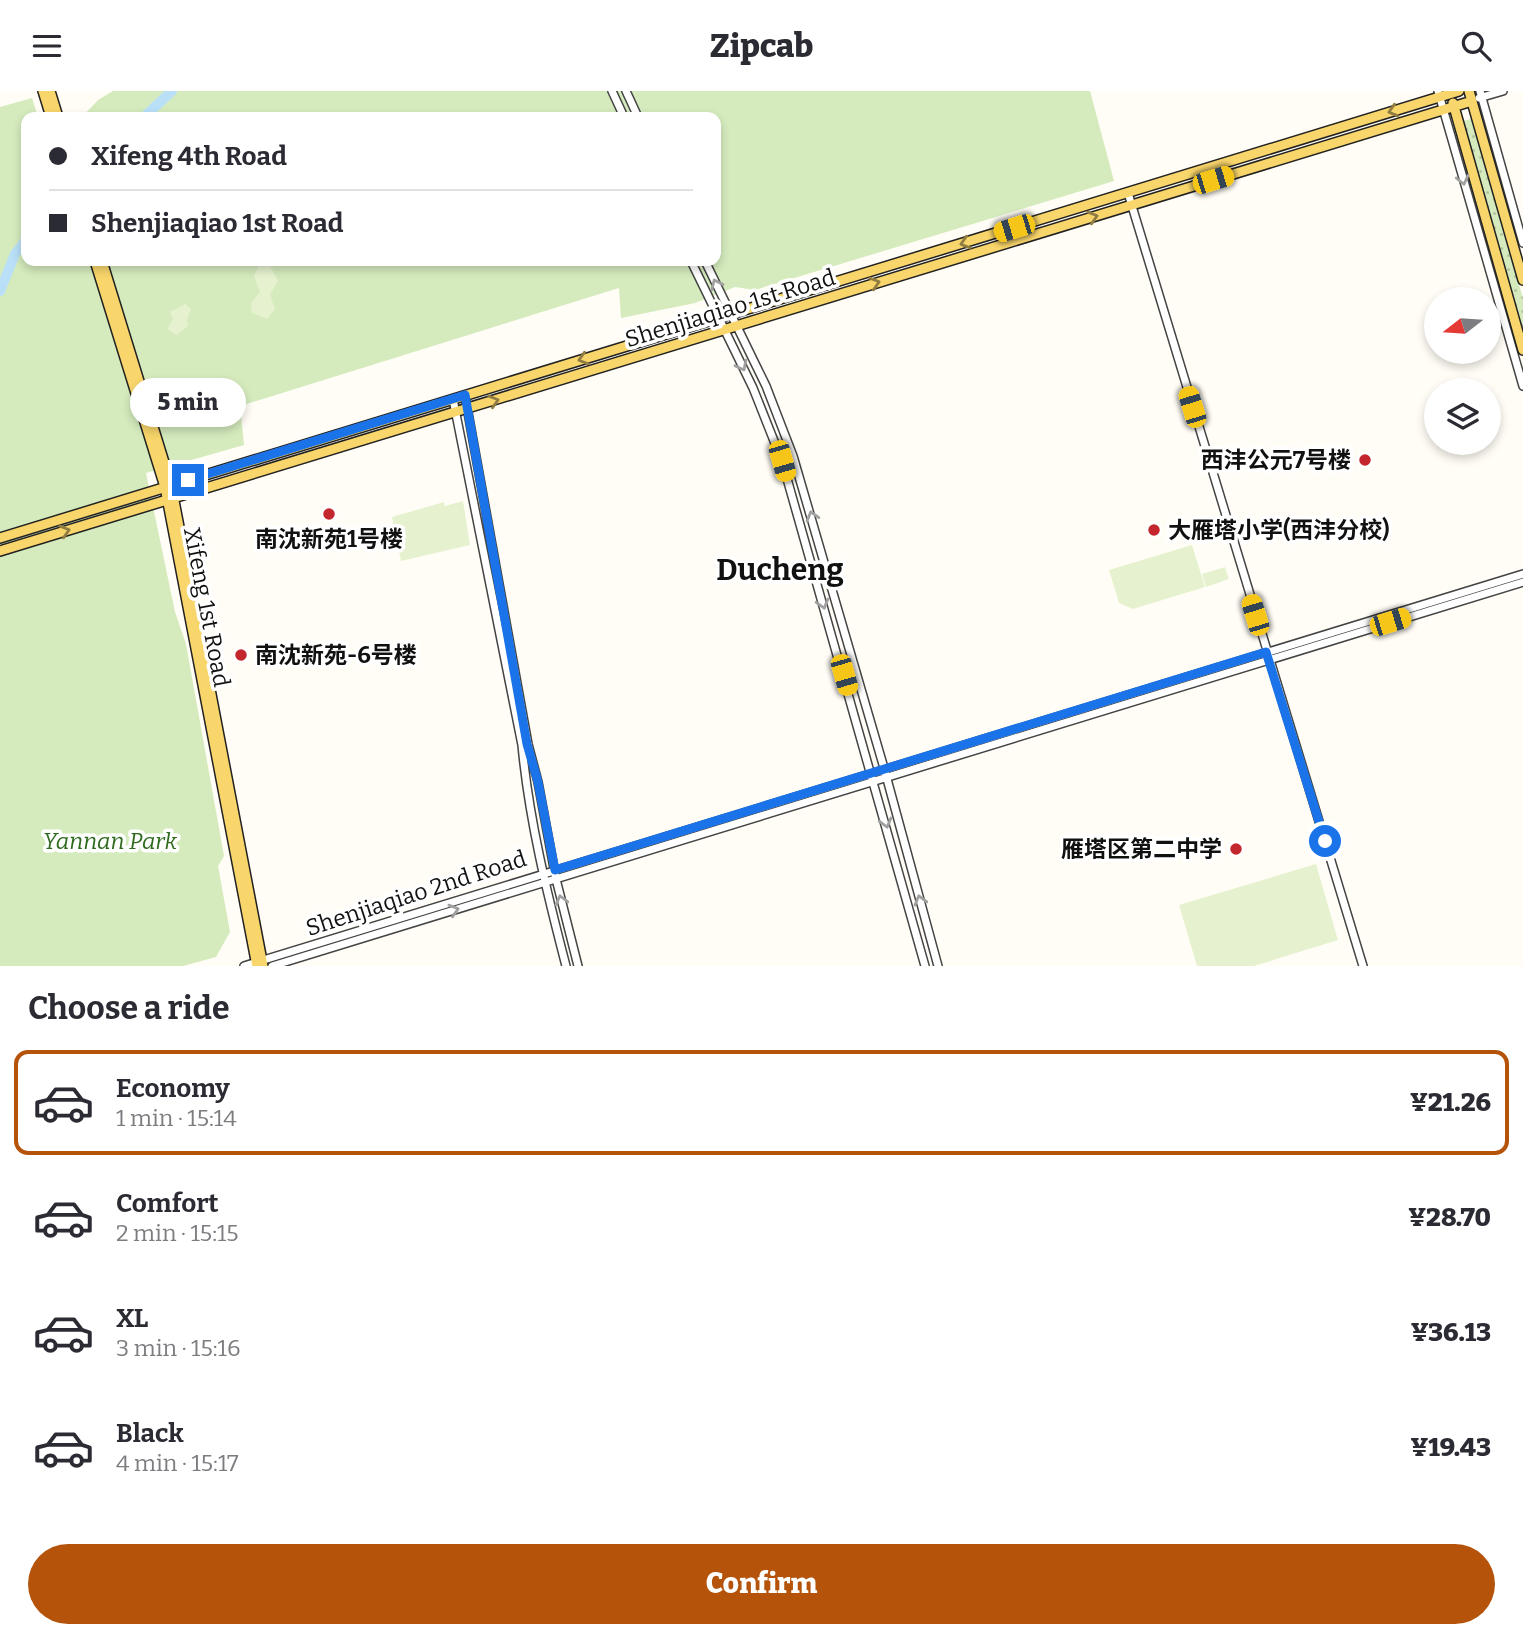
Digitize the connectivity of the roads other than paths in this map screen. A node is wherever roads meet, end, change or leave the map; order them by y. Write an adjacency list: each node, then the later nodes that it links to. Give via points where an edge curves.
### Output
1 (43, 91): 10 (main road)
2 (50, 91): 11 (main road)
3 (612, 91): 12 (street)
4 (626, 91): 13 (street)
5 (1503, 91): 7 (street)
6 (1447, 93): 8 (main road); 9 (street); 14 (main road, Shenjiaqiao 1st Road, one-way to 14)
7 (1476, 95): 8 (main road, Shenjiaqiao 1st Road); 16 (street); 21 (main road)
8 (1454, 106): 9 (main road, Shenjiaqiao 1st Road); 26 (main road)
9 (1443, 109): 15 (main road, Shenjiaqiao 1st Road); 26 (street, one-way to 26)
10 (49, 112)
11 (56, 112)
12 (622, 112)
13 (636, 112)
14 (1128, 193): 15 (street); 22 (main road, Shenjiaqiao 1st Road, one-way to 22)
15 (1131, 206): 24 (main road, Shenjiaqiao 1st Road, one-way to 15); 38 (street)
16 (1523, 243)
17 (97, 266): 32 (main road, Xifeng 1st Road)
18 (103, 266): 32 (main road, Xifeng 1st Road)
19 (693, 266): 23 (street)
20 (707, 266): 22 (street, one-way to 20)
21 (1523, 280)
22 (730, 315): 23 (main road, Shenjiaqiao 1st Road); 24 (street)
23 (718, 318): 25 (street); 28 (main road, Shenjiaqiao 1st Road, one-way to 28)
24 (735, 326): 25 (main road, Shenjiaqiao 1st Road); 40 (street, one-way to 24, via 793,456 766,386)
25 (725, 331): 30 (main road, Shenjiaqiao 1st Road, one-way to 25); 39 (street, one-way to 39, via 782,461)
26 (1519, 344): 27 (street)
27 (1523, 386)
28 (465, 395): 29 (main road, Shenjiaqiao 1st Road); 30 (street)
29 (453, 399): 31 (street); 32 (main road, Shenjiaqiao 1st Road)
30 (467, 409): 31 (main road, Shenjiaqiao 1st Road); 42 (street, via 527,744)
31 (456, 413): 33 (main road, Shenjiaqiao 1st Road); 43 (street, via 515,705)
32 (168, 486): 33 (main road, Xifeng 1st Road); 34 (main road, Shenjiaqiao 1st Road)
33 (170, 499): 35 (main road, Shenjiaqiao 1st Road, one-way to 33); 46 (main road, Xifeng 1st Road)
34 (0, 538)
35 (0, 551)
36 (1523, 574): 38 (street, Shenjiaqiao 2nd Road)
37 (1523, 582): 38 (street, Shenjiaqiao 2nd Road)
38 (1268, 655): 40 (street, Shenjiaqiao 2nd Road); 53 (street)
39 (872, 772): 40 (street, Shenjiaqiao 2nd Road); 41 (street); 42 (street, Shenjiaqiao 2nd Road)
40 (885, 773): 41 (street, Shenjiaqiao 2nd Road); 52 (street, one-way to 40)
41 (874, 782): 44 (street, Shenjiaqiao 2nd Road); 51 (street, one-way to 51)
42 (555, 870): 43 (street, Shenjiaqiao 2nd Road); 44 (street)
43 (542, 873): 45 (street); 46 (street, Shenjiaqiao 2nd Road)
44 (556, 879): 45 (street, Shenjiaqiao 2nd Road); 50 (street, one-way to 44)
45 (544, 883): 48 (street, Shenjiaqiao 2nd Road, one-way to 45); 49 (street)
46 (259, 964): 47 (street, Shenjiaqiao 2nd Road)
47 (244, 966)
48 (272, 966)
49 (566, 966)
50 (579, 966)
51 (925, 966)
52 (938, 966)
53 (1363, 966)

